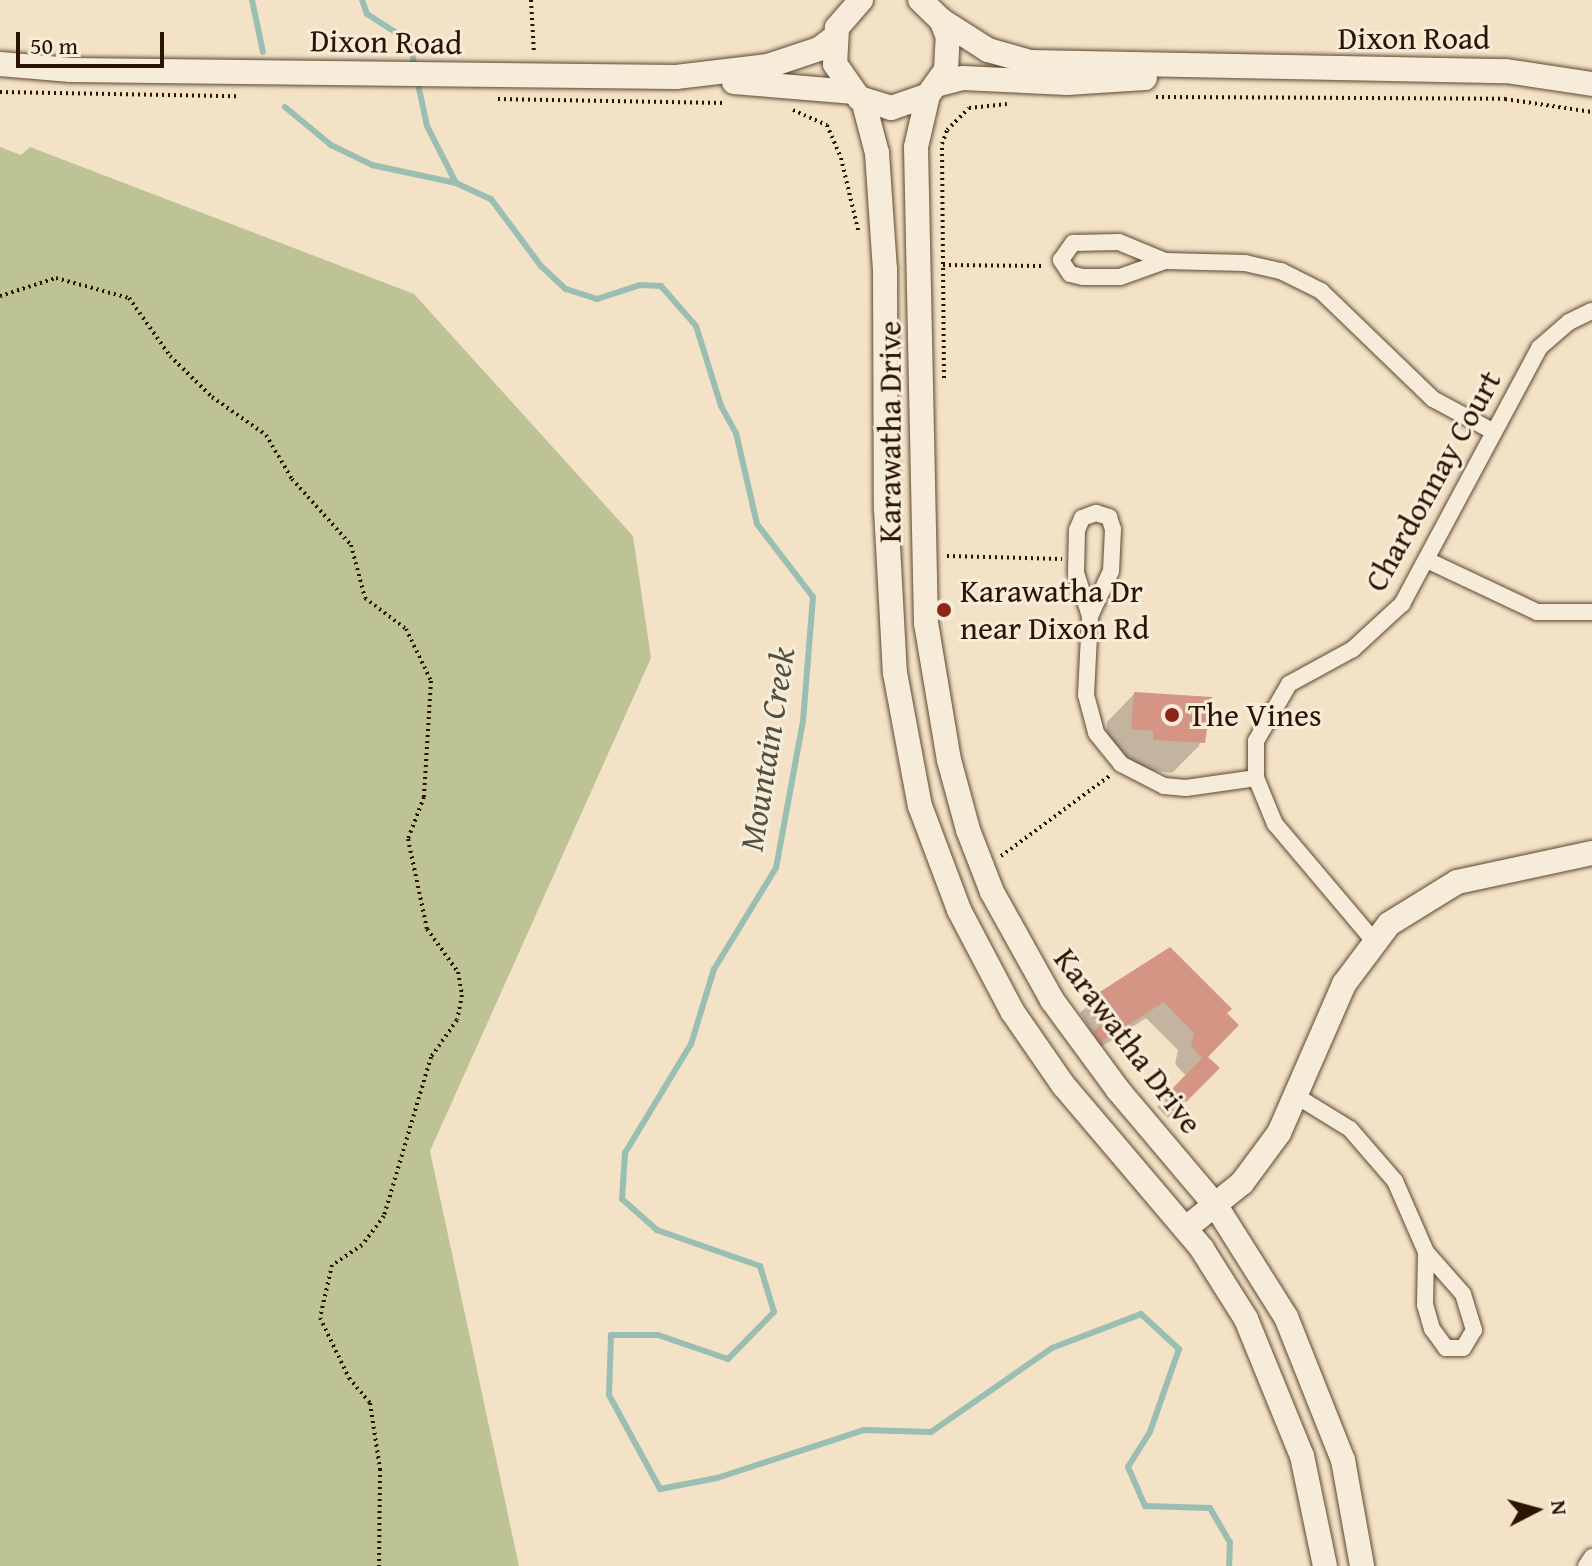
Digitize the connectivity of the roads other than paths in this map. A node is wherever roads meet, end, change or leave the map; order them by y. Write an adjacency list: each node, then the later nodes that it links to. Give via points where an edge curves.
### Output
1 (861, 0): 3 (main road, Dixon Road)
2 (920, 0): 4 (main road, Dixon Road)
3 (840, 18): 7 (main road, Dixon Road, via 819,49 768,66); 10 (main road, Karawatha Drive, via 835,64)
4 (941, 20): 6 (main road, Dixon Road, via 988,50 1020,61); 9 (main road, Karawatha Drive, via 949,56)
5 (0, 64): 7 (main road, Dixon Road, via 71,70)
6 (1235, 69): 8 (main road, Dixon Road, via 1506,71); 9 (main road, Dixon Road, via 1067,83 963,78)
7 (676, 77): 10 (main road, Dixon Road)
8 (1592, 84)
9 (933, 89): 10 (main road, Dixon Road, via 891,108); 21 (main road, Karawatha Drive, via 916,147 922,532 926,623 949,760 968,830 1022,952 1118,1090)
10 (858, 96): 22 (main road, Karawatha Drive, via 877,153 895,673 920,806 959,910 1012,1011 1064,1086)
11 (1165, 261): 11 (street, via 1120,277 1083,277 1070,274 1061,260 1067,246 1081,241 1119,242); 13 (street, via 1245,263 1299,279 1337,304 1420,389)
12 (1592, 311): 13 (street, Chardonnay Court, via 1569,322 1539,348)
13 (1494, 432): 14 (street, Chardonnay Court)
14 (1429, 561): 15 (street, via 1537,612); 17 (street, Chardonnay Court, via 1402,604 1371,636 1303,675 1277,698 1256,741)
15 (1592, 612)
16 (1090, 616): 16 (street, via 1076,573 1077,530 1082,518 1096,513 1112,523 1112,561); 17 (street, via 1089,714 1121,764 1146,780 1186,788)
17 (1256, 778): 19 (street, Chardonnay Court, via 1275,824)
18 (1592, 853): 19 (main road, via 1457,882 1414,904)
19 (1374, 941): 20 (main road, via 1344,984)
20 (1298, 1097): 21 (main road, via 1255,1168); 23 (street, via 1350,1129 1374,1153 1395,1181)
21 (1216, 1206): 22 (main road); 26 (main road, Karawatha Drive, via 1286,1317 1331,1421 1352,1498)
22 (1186, 1228): 25 (main road, Karawatha Drive, via 1246,1319 1277,1384 1302,1456)
23 (1426, 1252): 23 (street, via 1463,1294 1474,1330 1463,1348 1446,1348 1432,1329 1424,1292)
24 (1592, 1557): 27 (street)
25 (1325, 1566)
26 (1362, 1566)
27 (1586, 1566)

